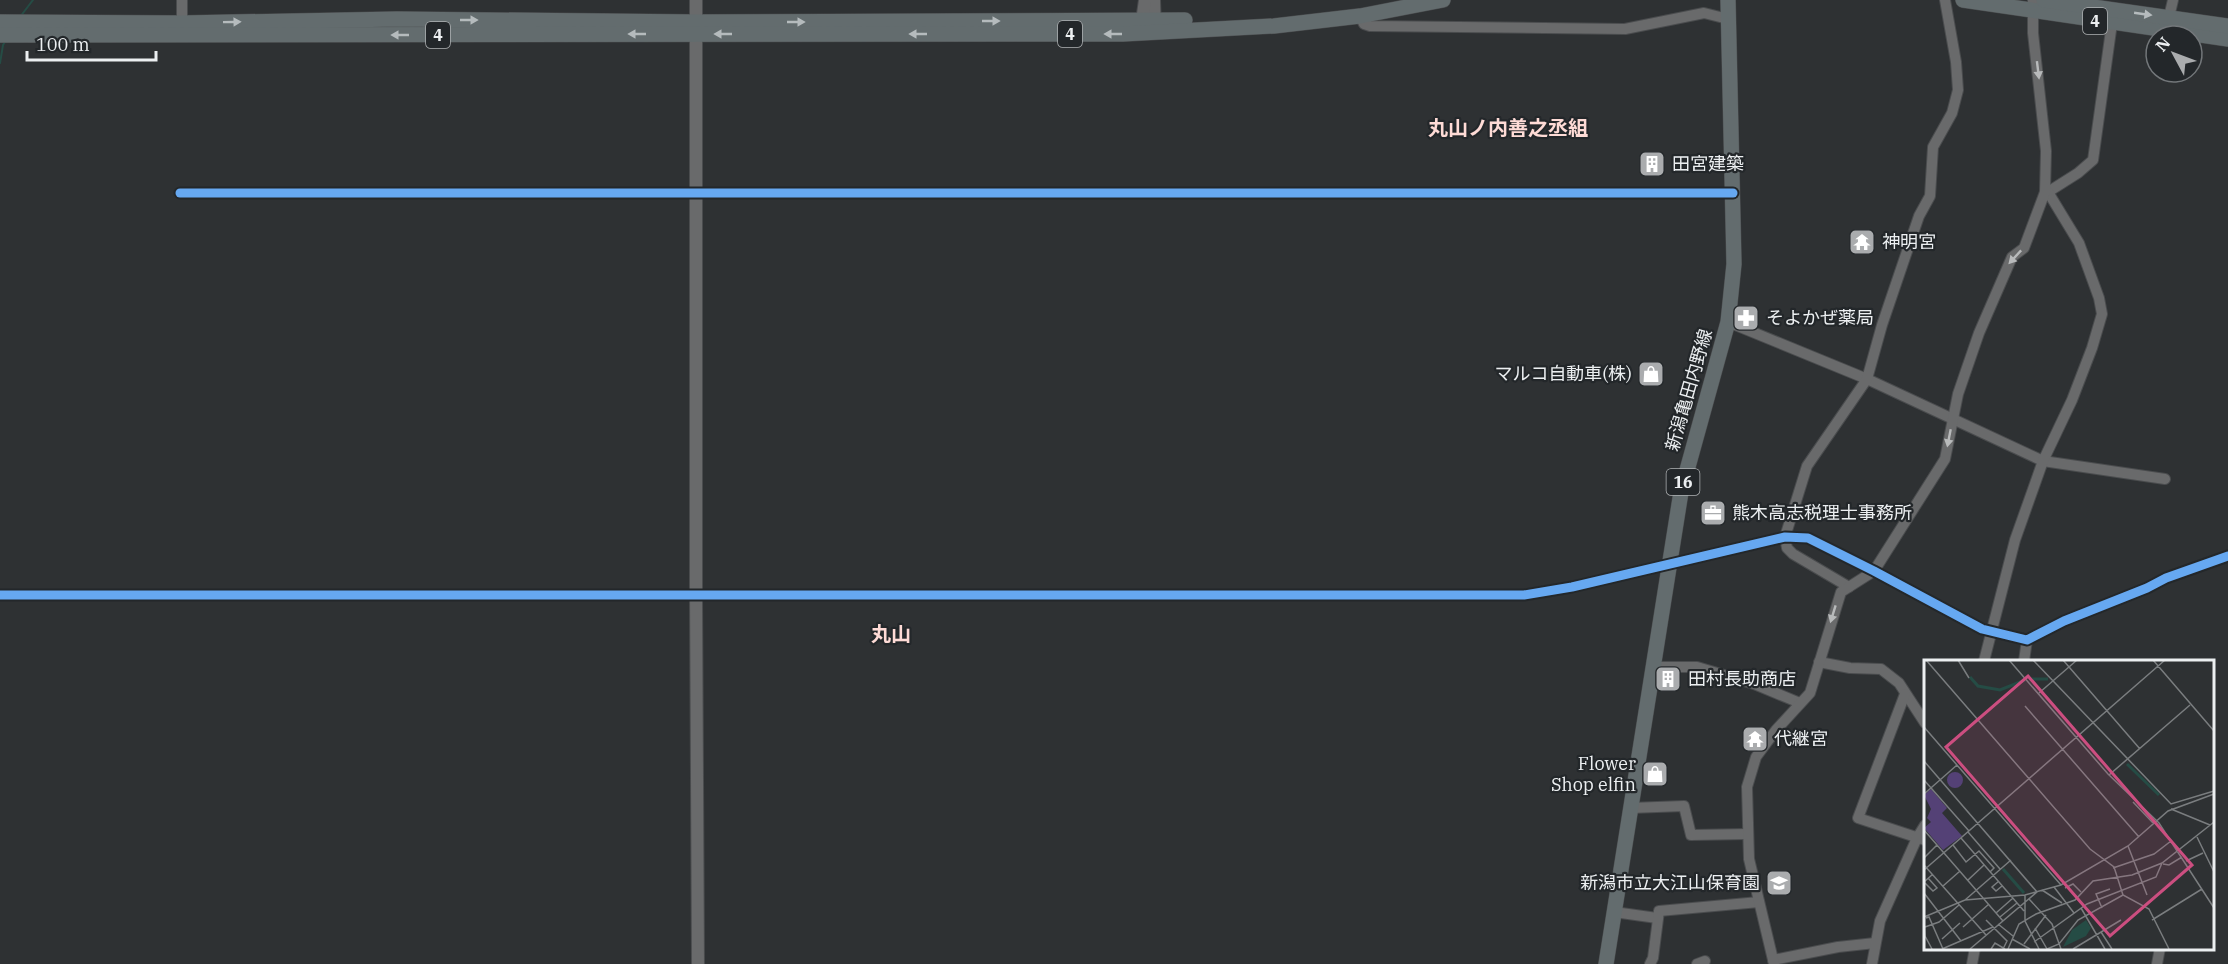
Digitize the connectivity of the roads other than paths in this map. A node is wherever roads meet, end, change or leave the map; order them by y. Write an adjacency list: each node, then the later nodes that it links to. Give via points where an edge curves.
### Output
1 (182, 0): 15 (street)
2 (696, 0): 21 (street)
3 (1144, 0): 18 (street)
4 (1154, 0): 18 (street)
5 (1388, 0): 18 (main road, 4, via 1276,16 1173,20)
6 (1443, 0): 12 (main road, 4)
7 (1728, 0): 14 (main road, 新潟亀田内野線 / 16)
8 (1945, 0): 28 (street, via 1958,90 1952,114 1933,147 1930,196 1919,216)
9 (1963, 0): 11 (main road, 4)
10 (2174, 0): 13 (street)
11 (2037, 4): 13 (main road, 4, one-way to 13); 16 (main road, 4); 24 (street, one-way to 24, via 2033,33)
12 (1360, 16): 14 (street, via 1370,26 1625,29 1704,13); 18 (main road, 4, via 1274,26)
13 (2169, 17): 19 (main road, 4)
14 (1728, 19): 26 (main road, 新潟亀田内野線 / 16)
15 (182, 23): 20 (main road, 4); 21 (main road, 4, one-way to 21, via 397,19)
16 (2112, 23): 22 (main road, 4); 24 (street, via 2093,160)
17 (1, 26): 20 (main road, 4)
18 (1148, 26): 21 (main road, 4, via 1123,34)
19 (2228, 26)
20 (23, 28): 21 (main road, 4, one-way to 20)
21 (696, 28): 23 (street)
22 (2228, 39)
23 (696, 192): 25 (street); 26 (street); 37 (street)
24 (2047, 192): 29 (street, one-way to 29, via 2024,248 2012,257 1979,333); 30 (street, via 2079,243 2100,298 2102,314 2072,400)
25 (180, 193)
26 (1733, 193): 27 (main road, 新潟亀田内野線 / 16, via 1734,264)
27 (1728, 322): 28 (street); 34 (main road, 新潟亀田内野線 / 16, via 1681,492)
28 (1867, 379): 29 (street); 32 (street, via 1807,466)
29 (1953, 418): 30 (street); 35 (street, one-way to 35, via 1945,459)
30 (2043, 461): 31 (street); 39 (street, via 2014,540)
31 (2165, 479)
32 (1785, 537): 34 (street); 35 (street, via 1808,538); 36 (street, via 1792,554)
33 (2228, 556): 40 (street, via 2166,578)
34 (1670, 564): 37 (street, via 1538,595); 44 (main road, 新潟亀田内野線 / 16)
35 (1874, 571): 36 (street); 39 (street)
36 (1849, 587): 43 (street, one-way to 43, via 1841,592)
37 (696, 594): 38 (street); 58 (street)
38 (0, 595)
39 (1992, 632): 40 (street); 41 (street)
40 (2027, 640): 42 (street)
41 (1984, 660)
42 (2024, 660)
43 (1819, 662): 45 (street, via 1881,669 1899,683); 46 (street, via 1810,693)
44 (1653, 667): 46 (street, via 1697,667); 48 (main road, 新潟亀田内野線 / 16)
45 (1905, 694): 47 (street); 50 (street, via 1858,818)
46 (1800, 703): 49 (street, via 1756,757 1747,787)
47 (1924, 722)
48 (1630, 808): 49 (street, via 1684,806 1692,835); 52 (main road, 新潟亀田内野線 / 16)
49 (1748, 834): 51 (street, via 1749,859)
50 (1921, 839): 54 (street, via 1880,921)
51 (1759, 902): 53 (street, via 1659,911); 57 (street)
52 (1614, 912): 53 (street); 59 (main road, 新潟亀田内野線 / 16)
53 (1657, 918): 60 (street)
54 (1875, 943): 57 (street); 61 (street)
55 (1975, 949): 62 (street)
56 (2160, 949): 63 (street)
57 (1773, 962)
58 (698, 964)
59 (1606, 964)
60 (1650, 964)
61 (1872, 964)
62 (1972, 964)
63 (2157, 964)

